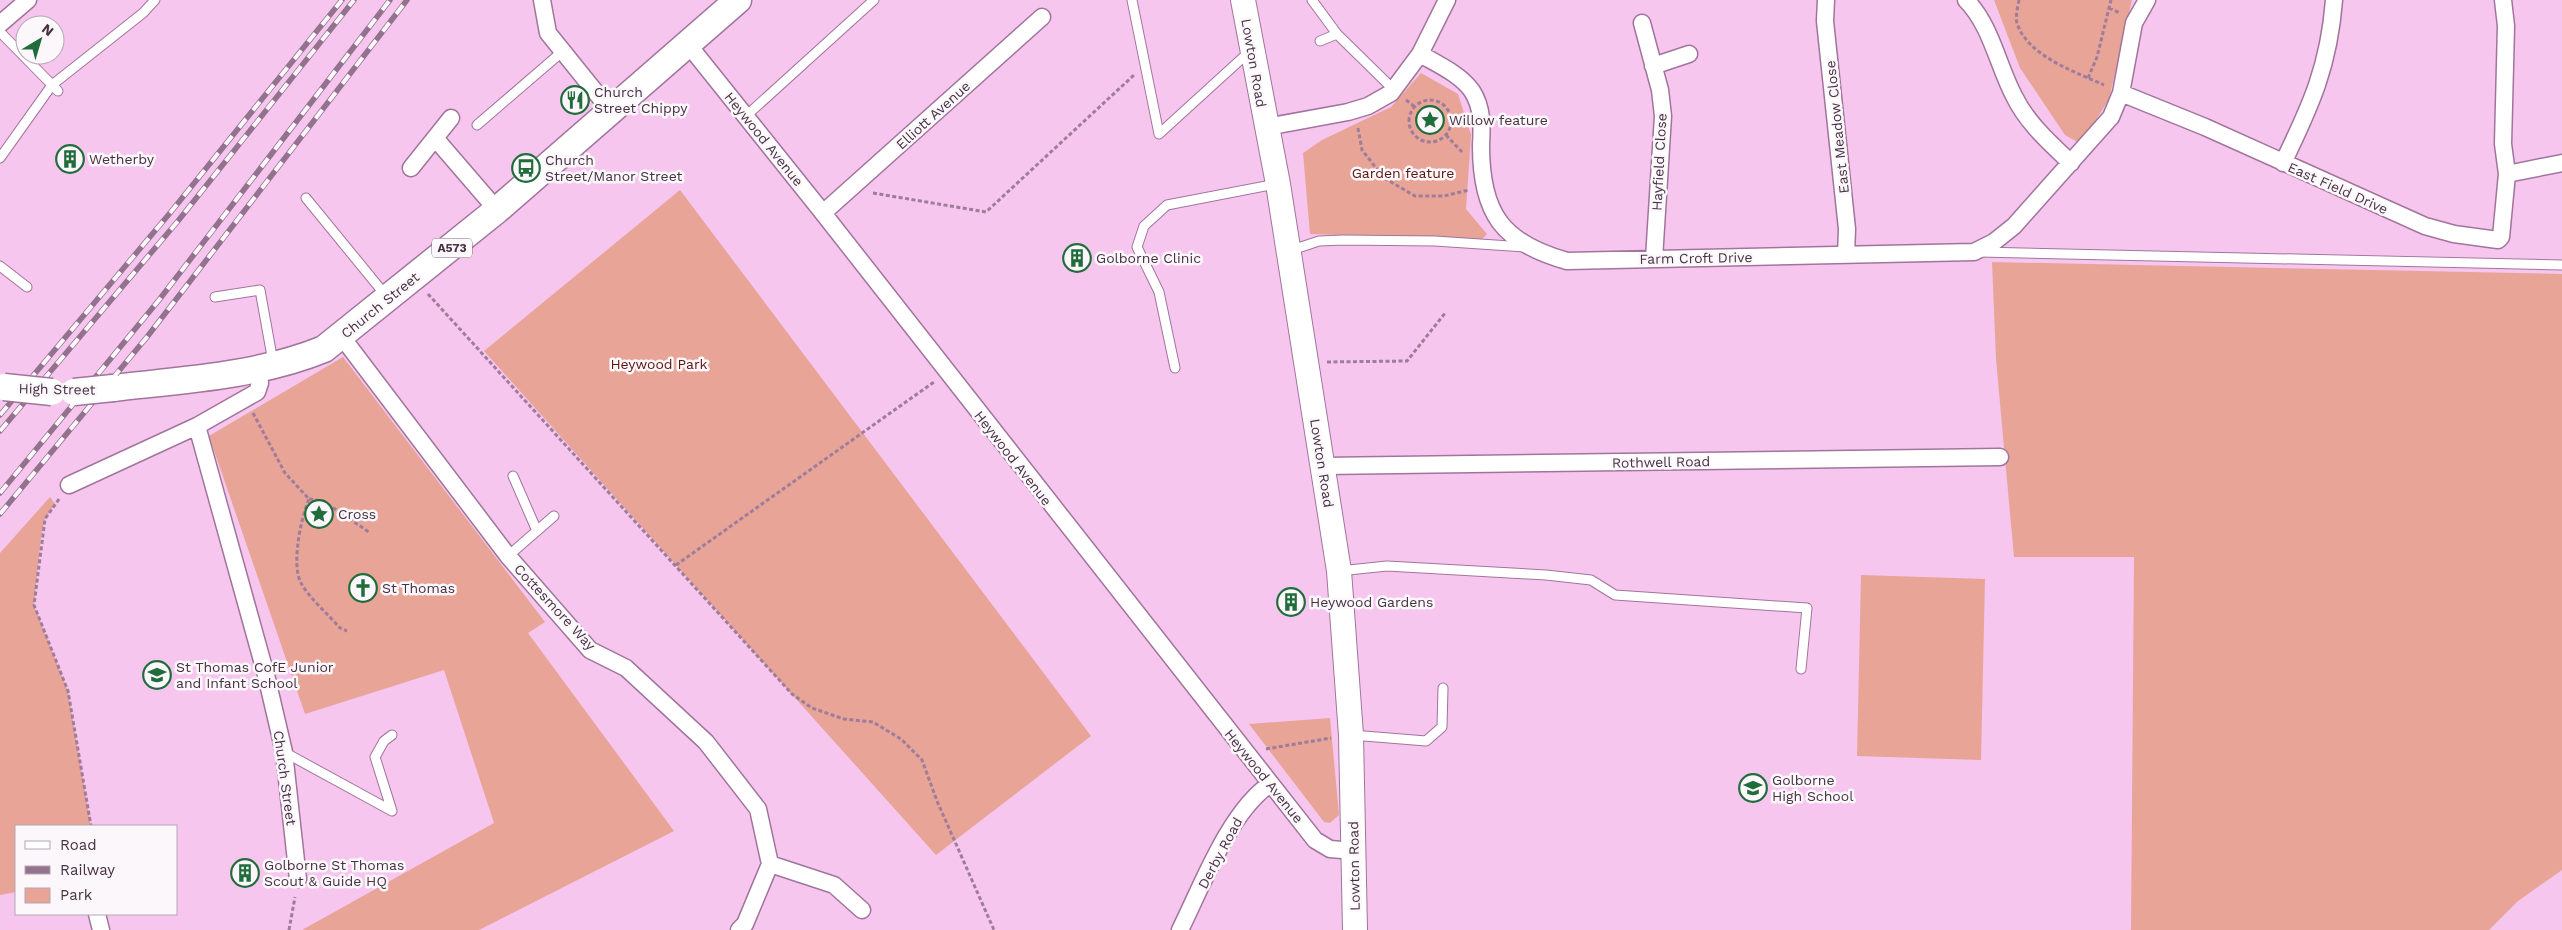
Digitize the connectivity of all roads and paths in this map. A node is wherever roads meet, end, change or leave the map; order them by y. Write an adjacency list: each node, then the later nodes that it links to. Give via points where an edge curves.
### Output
1 (28, 0): 19 (street)
2 (155, 0): 30 (lane)
3 (542, 0): 25 (street, via 548,33)
4 (738, 0): 23 (main road, Church Street / A573)
5 (874, 0): 36 (lane)
6 (1132, 0): 28 (lane)
7 (1243, 0): 24 (main road, Lowton Road)
8 (1312, 0): 21 (lane)
9 (1448, 0): 26 (street)
10 (1826, 0): 56 (street, East Meadow Close, via 1825,21 1848,229)
11 (1967, 0): 44 (street, via 1984,28 2016,101 2036,128)
12 (2019, 0): 13 (path, via 2016,23 2032,48 2088,78 2097,57)
13 (2111, 0)
14 (2147, 0): 32 (street, Farm Croft Drive, via 2134,24)
15 (2334, 0): 42 (street, via 2323,72)
16 (2503, 0): 46 (street, East Field Drive, via 2506,26 2503,144)
17 (1042, 17): 49 (street, Elliott Avenue)
18 (1642, 23): 29 (street, Hayfield Close)
19 (0, 24)
20 (0, 32): 30 (lane)
21 (1337, 34): 22 (lane); 31 (lane)
22 (1320, 41)
23 (687, 44): 34 (main road, Church Street / A573); 36 (street, Heywood Avenue)
24 (1251, 50): 28 (lane, via 1160,134); 39 (main road, Lowton Road)
25 (563, 52): 34 (street); 38 (lane)
26 (1420, 54): 31 (street); 48 (street, Farm Croft Drive, via 1463,80 1479,106)
27 (1689, 54): 29 (street)
28 (1145, 64): 49 (path, via 986,212)
29 (1653, 66): 57 (street, Hayfield Close, via 1660,90 1662,116)
30 (55, 88): 41 (lane)
31 (1394, 90): 35 (street, via 1368,106)
32 (2121, 93): 42 (street, East Field Drive); 44 (street, Farm Croft Drive, via 2111,117)
33 (1417, 105): 33 (path, via 1431,100 1445,106 1451,120 1446,135 1434,142 1415,136 1410,117)
34 (610, 110): 51 (main road, Church Street / A573)
35 (1354, 110): 39 (street); 48 (path, via 1362,150 1384,178 1415,196 1444,196)
36 (746, 116): 52 (street, Heywood Avenue)
37 (451, 118): 40 (street)
38 (477, 125)
39 (1266, 127): 47 (main road, Lowton Road)
40 (435, 138): 45 (street); 51 (street)
41 (0, 158)
42 (2283, 163): 46 (street, East Field Drive, via 2425,226 2496,241 2501,237)
43 (2562, 163): 46 (street)
44 (2071, 164): 55 (street, Farm Croft Drive, via 2014,226 1994,242)
45 (411, 168)
46 (2507, 174)
47 (1278, 184): 54 (main road, Lowton Road); 68 (lane, via 1168,204 1144,226 1137,247 1158,292)
48 (1483, 186): 53 (street, Farm Croft Drive, via 1496,218 1505,230)
49 (850, 189): 52 (street, Elliott Avenue)
50 (306, 198): 63 (lane)
51 (497, 210): 60 (main road, Church Street / A573)
52 (823, 213): 69 (street, Heywood Avenue)
53 (1527, 247): 54 (lane, via 1343,240 1318,241); 57 (street, Farm Croft Drive, via 1567,261)
54 (1288, 252): 66 (main road, Lowton Road)
55 (1974, 252): 56 (street, Farm Croft Drive); 58 (lane)
56 (1846, 255): 57 (street, Farm Croft Drive)
57 (1654, 259)
58 (2562, 265)
59 (0, 266): 61 (lane)
60 (414, 279): 63 (main road, Church Street / A573); 83 (path)
61 (27, 287)
62 (215, 297): 67 (lane, via 260,290)
63 (389, 299): 65 (main road, Church Street / A573)
64 (1446, 312): 66 (path, via 1407,361)
65 (342, 337): 67 (main road, Church Street / A573, via 304,357); 82 (street, Cottesmore Way)
66 (1306, 362): 75 (main road, Lowton Road)
67 (266, 367): 71 (main road, Church Street / A573); 72 (street, via 259,388)
68 (1175, 368)
69 (947, 373): 83 (path); 91 (street, Heywood Avenue)
70 (2, 387): 71 (main road, High Street / A573, bridge, via 63,392)
71 (113, 388)
72 (246, 399): 73 (street); 78 (path, via 285,473)
73 (197, 426): 77 (street); 90 (street, Church Street)
74 (2000, 457): 75 (street, Rothwell Road)
75 (1323, 466): 84 (main road, Lowton Road)
76 (513, 476): 81 (lane)
77 (69, 485): 93 (path, via 45,519 34,605 68,691)
78 (309, 499): 80 (path, via 323,501); 85 (path, via 302,514 298,561 301,583 340,628)
79 (554, 516): 81 (lane)
80 (369, 532)
81 (537, 532): 82 (lane)
82 (508, 556): 95 (street, Cottesmore Way, via 590,650 626,668 706,742 758,809)
83 (676, 565): 102 (path, via 792,694 812,708 844,719 873,722 901,739 922,760)
84 (1339, 571): 86 (lane, via 1387,566 1546,575 1591,580 1615,595 1807,608); 88 (main road, Lowton Road)
85 (348, 631)
86 (1802, 669)
87 (1443, 688): 88 (lane, via 1442,727 1426,741)
88 (1352, 734): 91 (path); 94 (main road, Lowton Road)
89 (392, 735): 90 (lane, via 384,741 375,757 392,811)
90 (284, 752): 96 (street, Church Street)
91 (1245, 753): 92 (street, Heywood Avenue)
92 (1270, 784): 94 (street, Heywood Avenue, via 1315,840 1330,849); 103 (street, Derby Road, via 1250,801 1234,824)
93 (91, 825)
94 (1354, 851): 104 (main road, Lowton Road)
95 (770, 864): 97 (street, via 834,885); 101 (street, via 745,924)
96 (298, 879): 100 (path)
97 (862, 910)
98 (98, 915): 99 (street)
99 (101, 930)
100 (289, 930)
101 (738, 930)
102 (994, 930)
103 (1180, 930)
104 (1355, 930)

